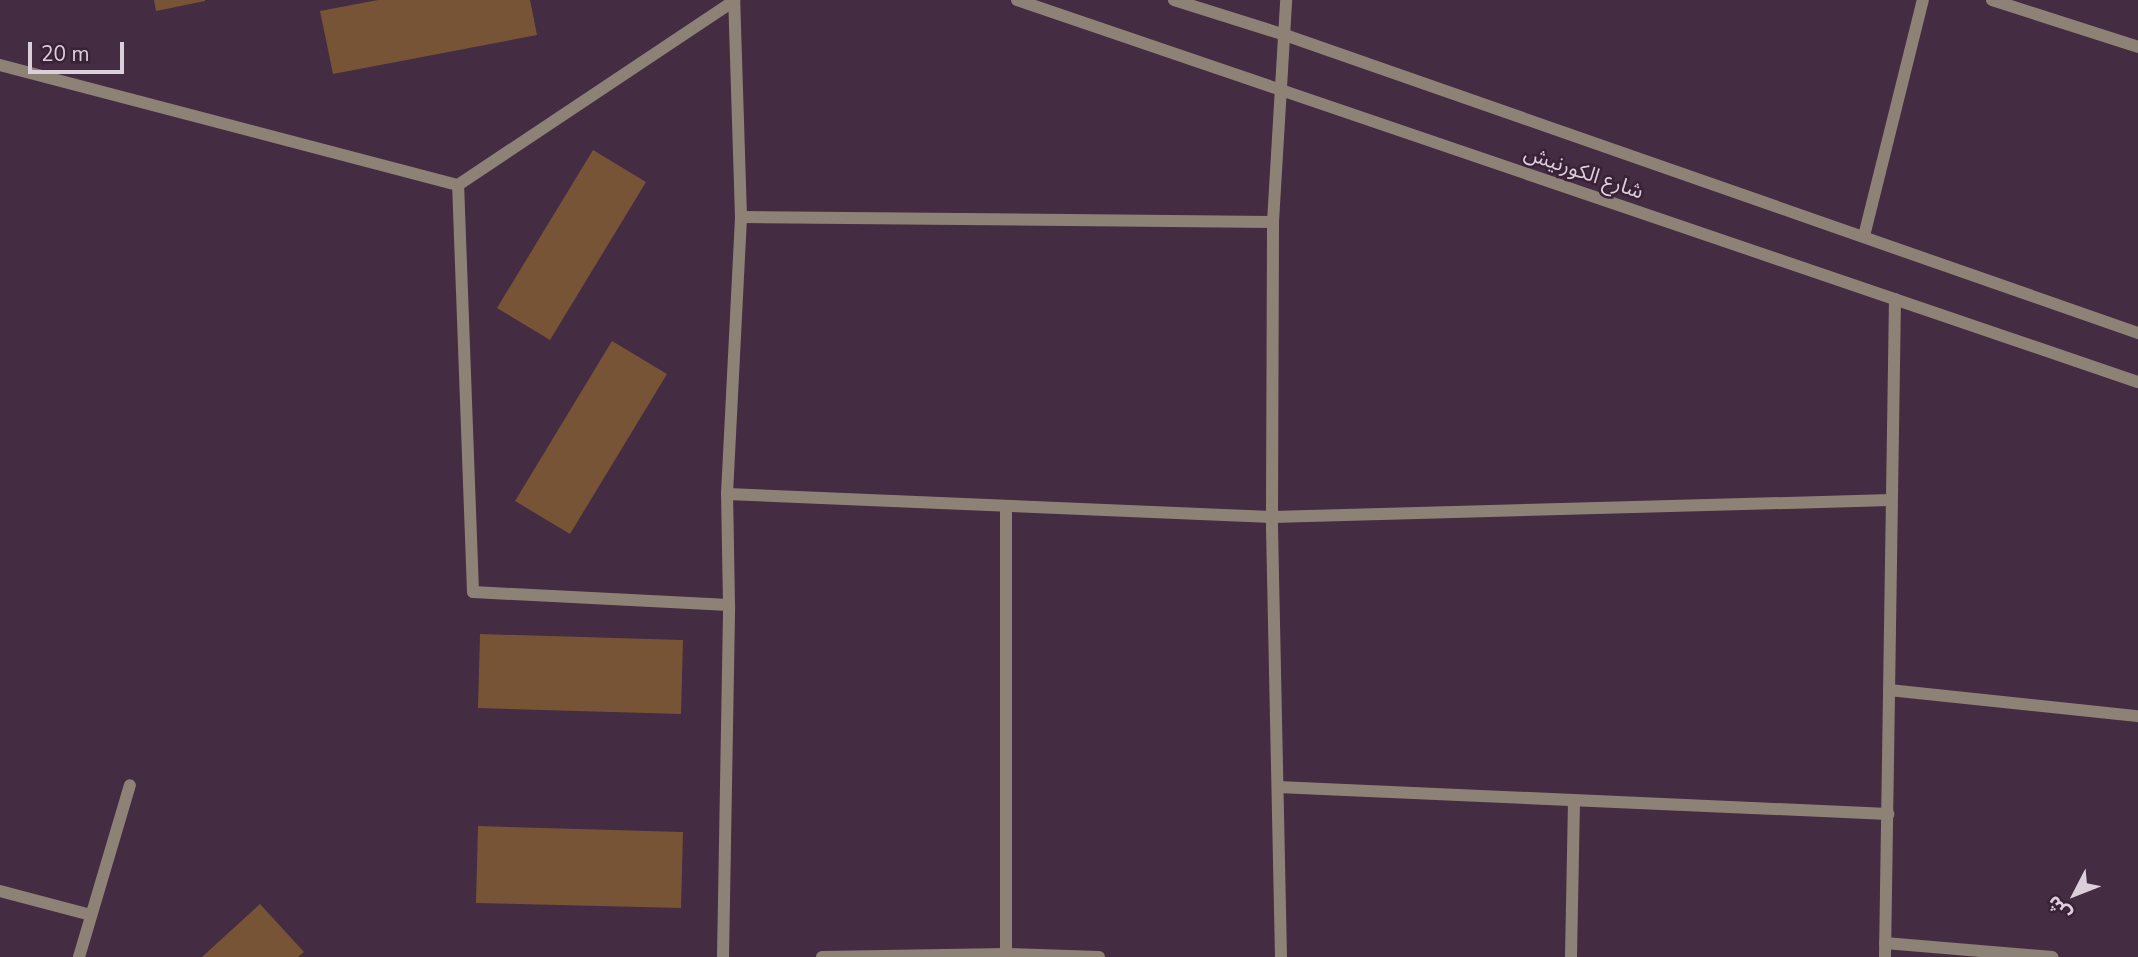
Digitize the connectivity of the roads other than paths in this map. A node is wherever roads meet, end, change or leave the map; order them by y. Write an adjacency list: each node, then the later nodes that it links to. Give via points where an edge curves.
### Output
1 (734, 0): 11 (street); 12 (street)
2 (1017, 0): 10 (street, شارع الكورنيش)
3 (1174, 0): 7 (street, شارع الكورنيش)
4 (1286, 0): 7 (street)
5 (1923, 0): 14 (street)
6 (1992, 0): 8 (street)
7 (1285, 35): 10 (street); 14 (street, شارع الكورنيش)
8 (2138, 47)
9 (0, 65): 11 (street)
10 (1280, 89): 13 (street); 15 (street, شارع الكورنيش)
11 (458, 186): 22 (street, via 473,592)
12 (741, 217): 13 (street); 18 (street)
13 (1273, 222): 21 (street)
14 (1864, 236): 16 (street, شارع الكورنيش)
15 (1895, 299): 17 (street, شارع الكورنيش); 19 (street)
16 (2138, 333)
17 (2138, 382)
18 (727, 494): 20 (street); 22 (street)
19 (1891, 500): 21 (street); 23 (street)
20 (1006, 506): 21 (street); 32 (street)
21 (1272, 517): 26 (street)
22 (729, 605): 34 (street)
23 (1889, 690): 24 (street); 28 (street)
24 (2138, 716)
25 (130, 785): 30 (street)
26 (1278, 788): 27 (street); 37 (street)
27 (1574, 801): 28 (street); 38 (street)
28 (1888, 814): 31 (street)
29 (0, 891): 30 (street)
30 (92, 915): 33 (street)
31 (1885, 943): 39 (street); 40 (street)
32 (1006, 956): 35 (street); 36 (street)
33 (79, 957)
34 (723, 957)
35 (822, 957)
36 (1099, 957)
37 (1281, 957)
38 (1571, 957)
39 (1885, 957)
40 (2052, 957)

